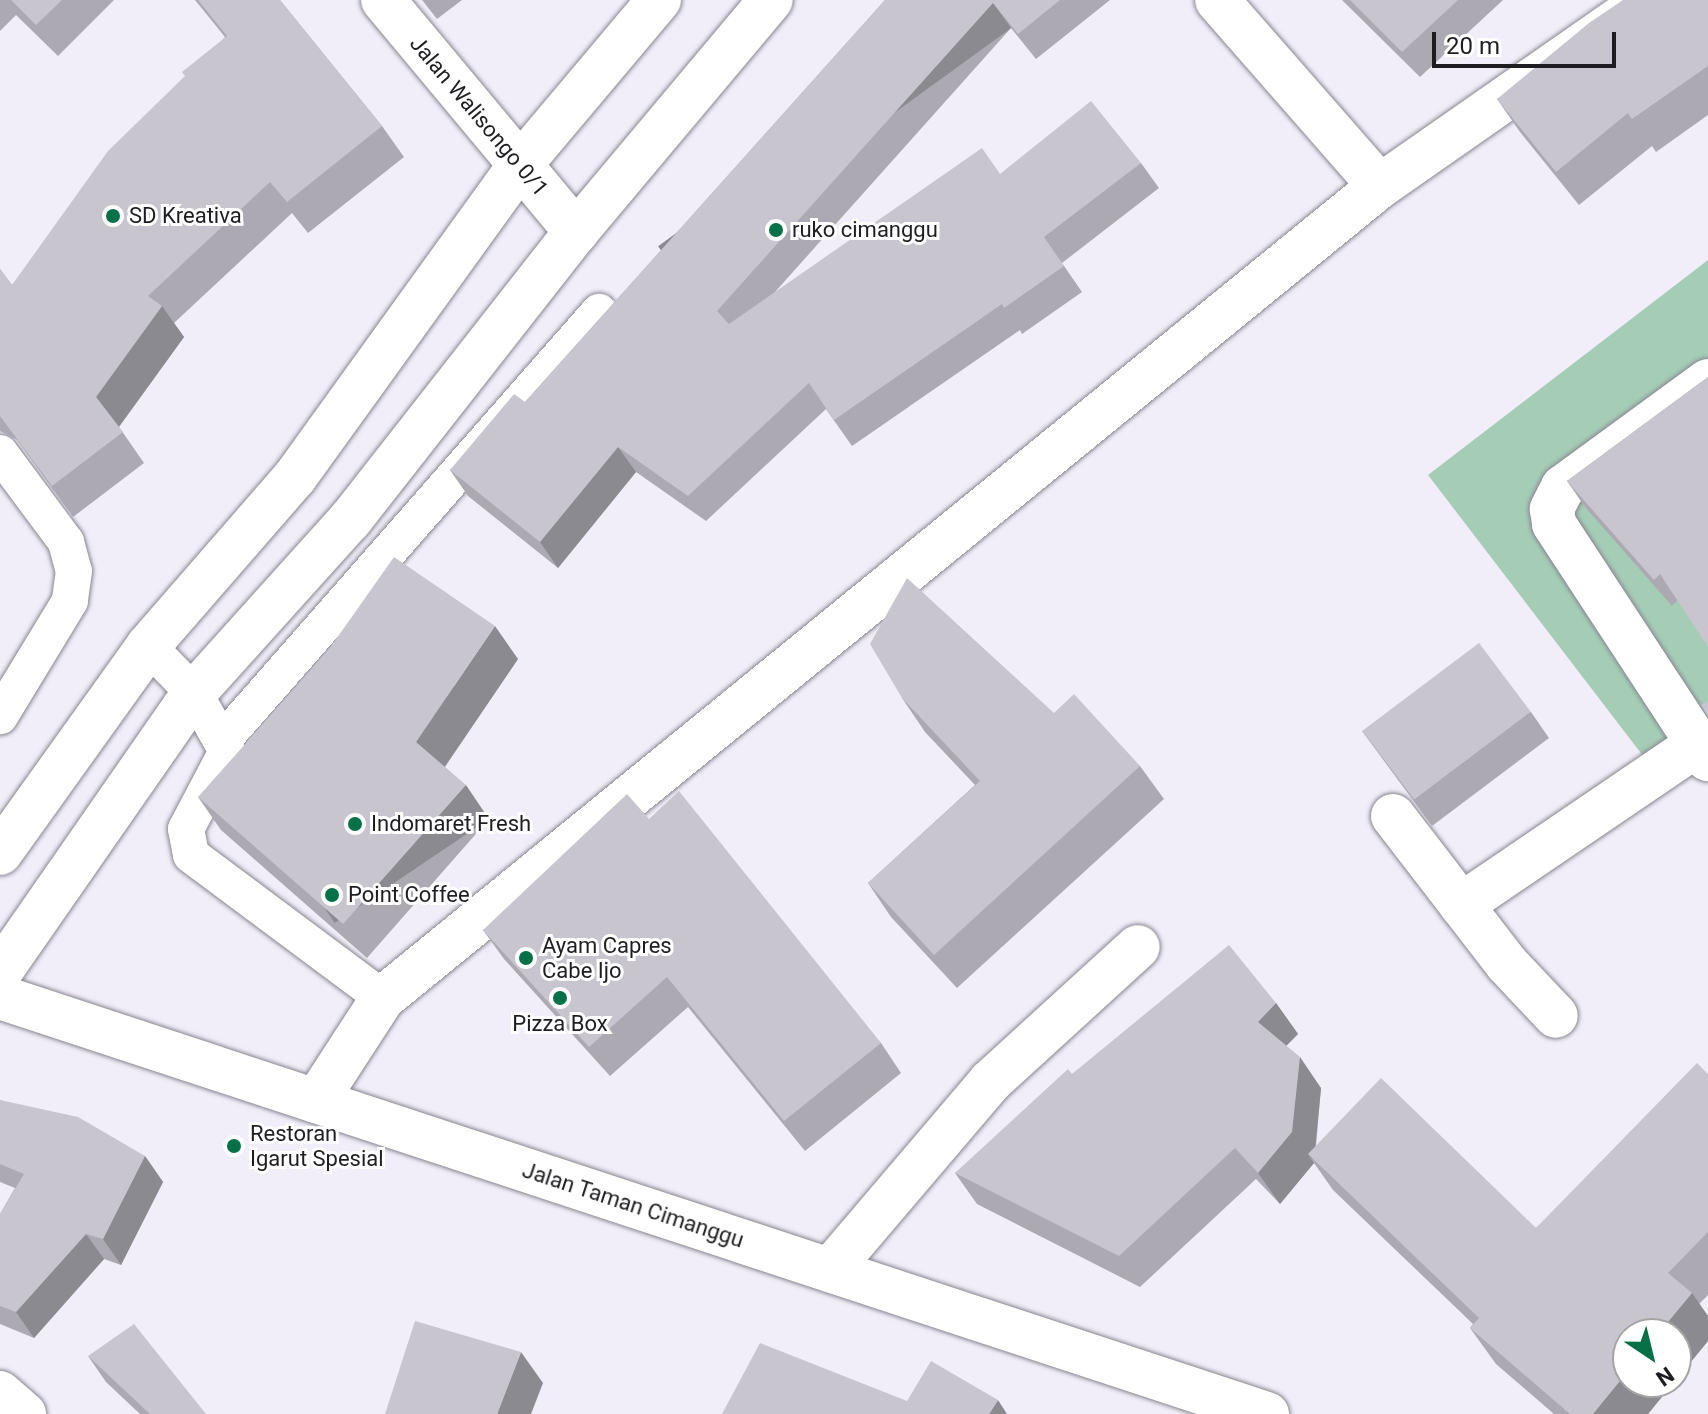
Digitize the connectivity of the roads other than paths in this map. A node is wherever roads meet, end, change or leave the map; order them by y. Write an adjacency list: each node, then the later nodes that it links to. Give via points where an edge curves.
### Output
1 (383, 0): 6 (street, Jalan Walisongo 0/1)
2 (659, 0): 6 (street)
3 (771, 0): 8 (street)
4 (1217, 0): 7 (street)
5 (1618, 8): 7 (street)
6 (520, 165): 8 (street, Jalan Walisongo 0/1); 12 (street)
7 (1380, 186): 25 (street)
8 (576, 232): 13 (street)
9 (599, 312): 17 (lane)
10 (1708, 381): 18 (street, via 1563,487 1552,509 1554,524)
11 (4, 465): 16 (lane, via 66,542 74,571 70,601)
12 (295, 477): 13 (street); 14 (street)
13 (350, 520): 15 (street)
14 (148, 646): 15 (lane); 20 (street)
15 (194, 693): 17 (lane); 23 (street)
16 (0, 716)
17 (223, 740): 25 (lane, via 225,760 186,829 191,855)
18 (1703, 751): 21 (street)
19 (1393, 816): 21 (street)
20 (0, 853)
21 (1461, 905): 26 (street)
22 (1138, 947): 28 (street, via 990,1082)
23 (0, 972)
24 (0, 997): 27 (street, Jalan Taman Cimanggu)
25 (383, 998): 27 (street)
26 (1556, 1016)
27 (316, 1101): 28 (street, Jalan Taman Cimanggu)
28 (830, 1270): 31 (street, Jalan Taman Cimanggu)
29 (0, 1393): 30 (street)
30 (24, 1414)
31 (1267, 1414)

